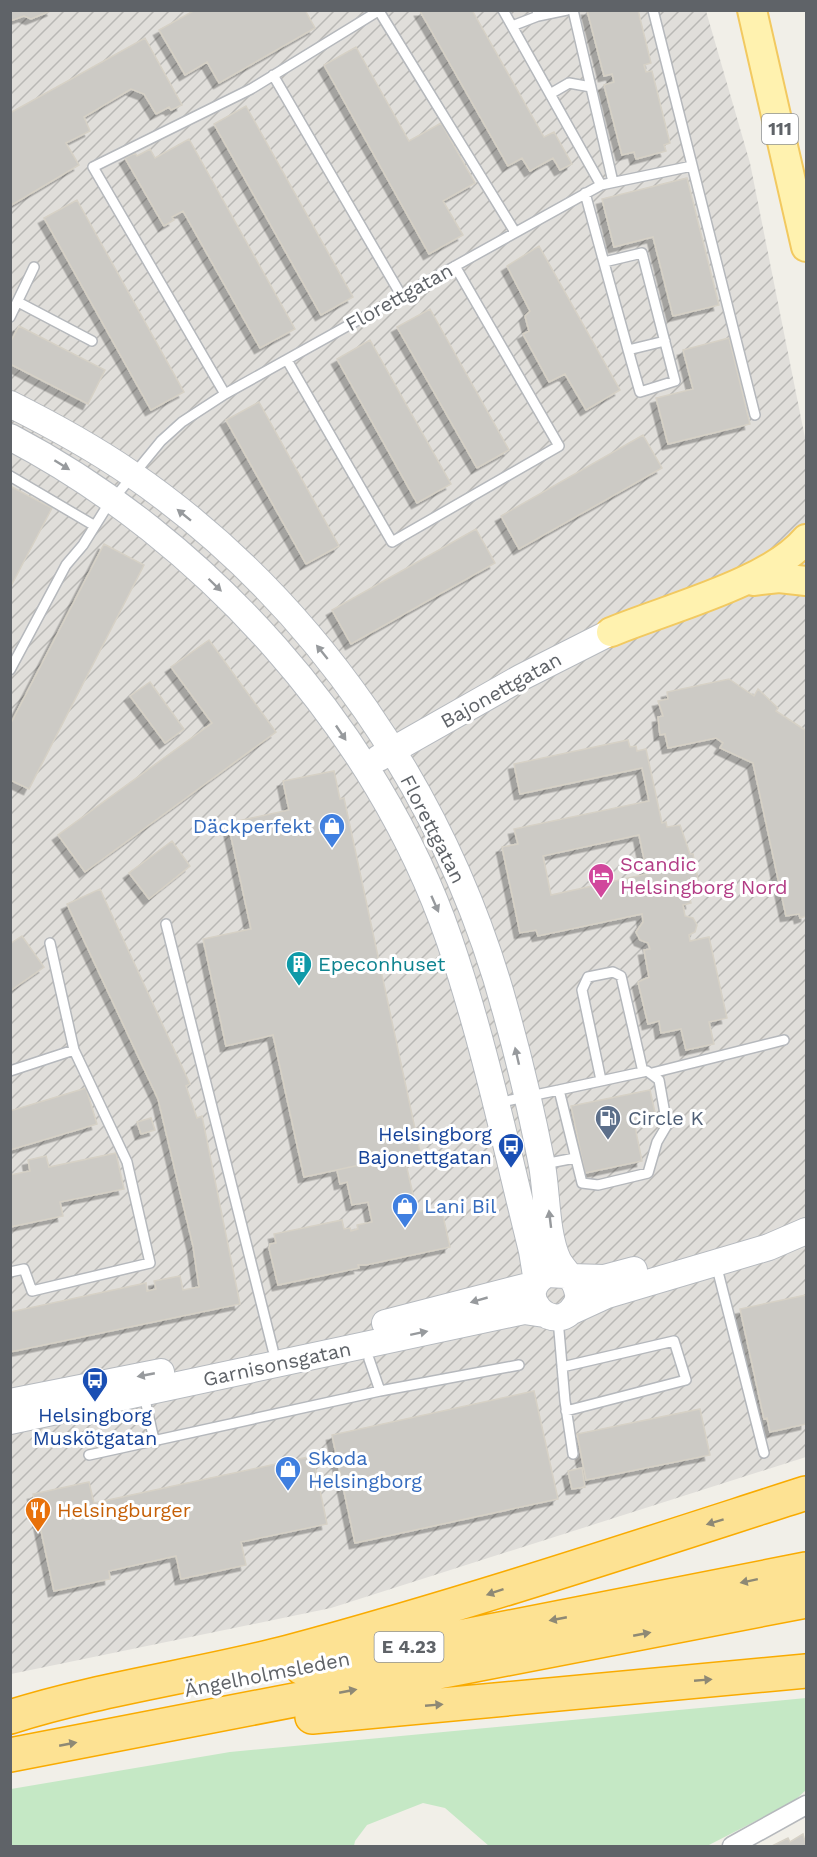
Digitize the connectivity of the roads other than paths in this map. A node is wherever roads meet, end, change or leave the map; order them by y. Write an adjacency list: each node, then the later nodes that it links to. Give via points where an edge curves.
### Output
1 (503, 10): 9 (lane)
2 (567, 10): 8 (lane)
3 (573, 10): 11 (lane)
4 (653, 10): 14 (lane)
5 (752, 10): 19 (main road, 111)
6 (770, 10): 13 (main road, 111)
7 (379, 11): 10 (lane); 18 (lane)
8 (538, 14): 9 (lane)
9 (512, 26): 12 (lane)
10 (273, 75): 23 (lane); 30 (lane, via 93,167)
11 (591, 87): 12 (lane, via 569,83); 15 (lane)
12 (550, 94): 16 (lane)
13 (807, 162)
14 (692, 166): 15 (lane, Florettgatan); 32 (lane)
15 (613, 182): 16 (lane, Florettgatan)
16 (601, 185): 17 (lane, Florettgatan)
17 (585, 193): 18 (lane, Florettgatan); 20 (lane)
18 (515, 232): 21 (lane, Florettgatan)
19 (807, 247)
20 (604, 262): 27 (lane, via 642,253); 28 (lane)
21 (454, 266): 23 (lane, Florettgatan); 29 (lane, via 559,446 392,542)
22 (34, 267): 24 (lane)
23 (401, 296): 29 (lane, Florettgatan)
24 (18, 302): 25 (lane); 26 (lane)
25 (10, 317)
26 (92, 341)
27 (665, 341): 28 (lane); 28 (lane, via 675,381 640,392)
28 (628, 350)
29 (286, 360): 30 (lane, Florettgatan)
30 (225, 394): 34 (lane, Florettgatan, via 182,422)
31 (10, 404): 34 (street, Florettgatan, via 62,430)
32 (755, 415)
33 (10, 437): 36 (street, Florettgatan, one-way to 36, via 62,465)
34 (133, 475): 36 (lane, Florettgatan); 43 (street, Florettgatan, one-way to 34, via 350,686 273,595)
35 (10, 476): 37 (lane)
36 (113, 501): 37 (lane); 44 (street, Florettgatan, one-way to 44, via 160,536 243,612 314,695)
37 (95, 526): 42 (lane, via 66,565)
38 (807, 538): 40 (main road, via 784,560)
39 (807, 580): 40 (main road)
40 (742, 582): 41 (main road)
41 (610, 632): 43 (street, Bajonettgatan)
42 (10, 670)
43 (393, 750): 44 (street, Bajonettgatan); 53 (street, Florettgatan, one-way to 43, via 506,1011 471,906 440,836)
44 (364, 768): 54 (street, Florettgatan, one-way to 54, via 407,845 446,931)
45 (166, 924): 63 (lane)
46 (50, 943): 48 (lane)
47 (784, 1040): 50 (lane)
48 (75, 1050): 49 (lane); 59 (lane, via 127,1162 150,1263 32,1291 24,1269)
49 (10, 1071)
50 (648, 1072): 51 (lane); 51 (lane, via 623,979 616,972 596,975 585,980 582,990); 55 (lane, via 659,1080 667,1121 648,1173 589,1185 580,1180)
51 (601, 1080): 52 (lane)
52 (559, 1089): 53 (lane); 55 (lane)
53 (526, 1097): 54 (lane); 56 (street, Florettgatan)
54 (495, 1104): 61 (street, Florettgatan, via 532,1251)
55 (575, 1158): 56 (lane)
56 (542, 1165): 60 (street, Florettgatan, one-way to 56, via 553,1246)
57 (807, 1229): 58 (street, Garnisonsgatan, via 769,1247); 60 (street, Garnisonsgatan, via 604,1278)
58 (716, 1264): 62 (street, Garnisonsgatan, via 607,1295); 73 (lane)
59 (10, 1272)
60 (568, 1276): 61 (street, Garnisonsgatan, via 547,1274); 62 (street, via 576,1285 578,1296)
61 (536, 1283): 62 (street, via 533,1298 537,1307); 63 (street, Garnisonsgatan, one-way to 63)
62 (557, 1314): 66 (lane); 68 (street, Garnisonsgatan, one-way to 62, via 524,1311)
63 (273, 1350): 69 (street, Garnisonsgatan, one-way to 69)
64 (369, 1359): 67 (lane)
65 (519, 1365): 67 (lane)
66 (562, 1367): 70 (lane); 70 (lane, via 674,1341 686,1380)
67 (380, 1391): 72 (lane)
68 (144, 1393): 71 (street, Garnisonsgatan); 72 (lane)
69 (10, 1402)
70 (566, 1411): 74 (lane)
71 (10, 1420)
72 (154, 1440): 75 (lane)
73 (764, 1453)
74 (573, 1454)
75 (89, 1455)
76 (807, 1493): 80 (highway, one-way to 80, via 332,1640 58,1702)
77 (807, 1569): 81 (highway, Ängelholmsleden / E 4.23, one-way to 81)
78 (807, 1601): 82 (highway, Ängelholmsleden / E 4.23, one-way to 78)
79 (807, 1671): 82 (highway, one-way to 79, via 261,1722)
80 (10, 1717)
81 (10, 1723)
82 (166, 1725): 83 (highway, Ängelholmsleden, one-way to 82)
83 (10, 1755)
84 (807, 1805): 85 (street)
85 (732, 1846)

